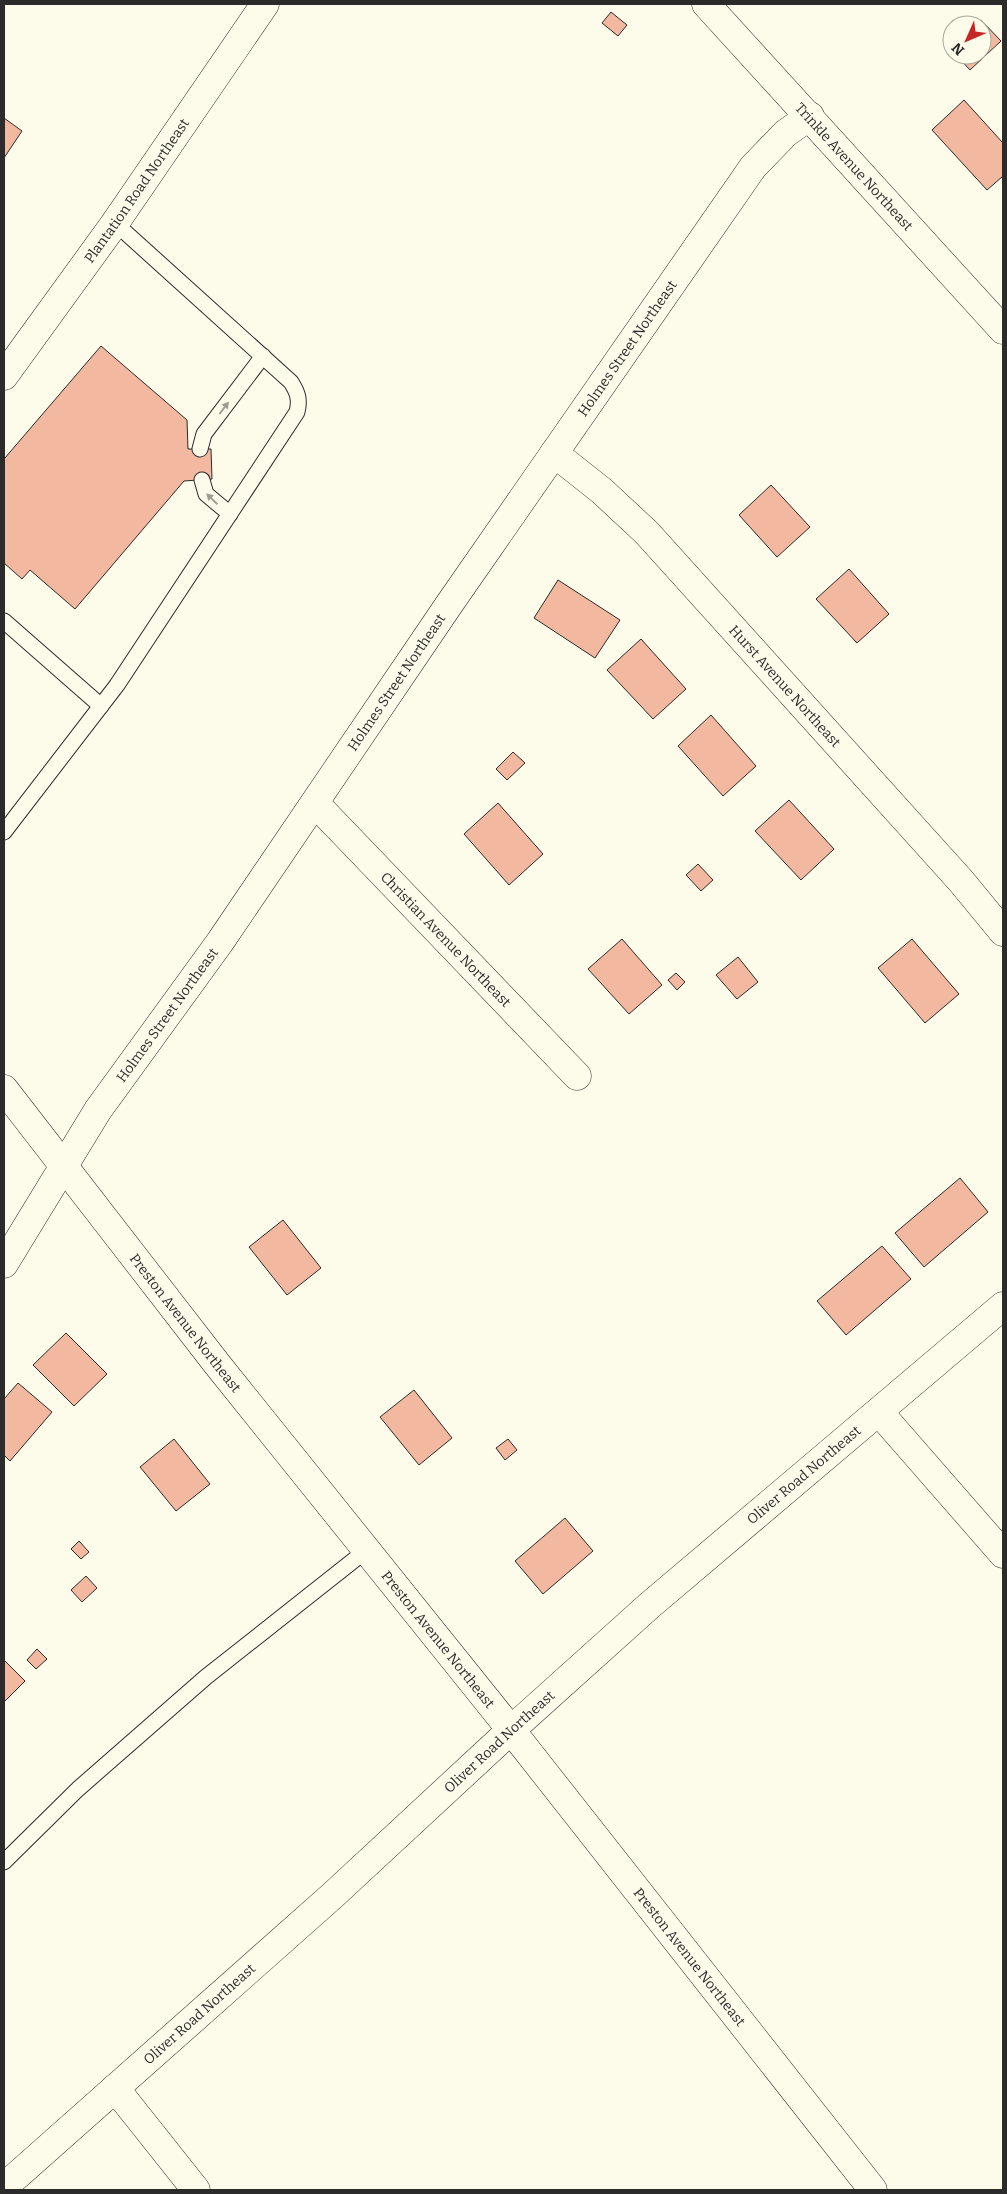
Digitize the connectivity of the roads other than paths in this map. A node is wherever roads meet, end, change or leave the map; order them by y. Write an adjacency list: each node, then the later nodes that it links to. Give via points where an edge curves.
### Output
1 (265, 4): 4 (street, Plantation Road Northeast)
2 (706, 4): 3 (street, Trinkle Avenue Northeast)
3 (810, 116): 5 (street, Trinkle Avenue Northeast); 9 (street, Holmes Street Northeast, via 786,133 753,167)
4 (115, 223): 6 (lane); 7 (street, Plantation Road Northeast)
5 (1003, 330)
6 (263, 356): 8 (lane, one-way to 6, via 204,434); 11 (lane, via 298,392 297,412)
7 (4, 376)
8 (200, 449)
9 (554, 453): 14 (street, Holmes Street Northeast); 16 (street, Hurst Avenue Northeast, via 648,533)
10 (202, 480): 11 (lane, one-way to 10, via 206,494)
11 (230, 514): 13 (lane)
12 (4, 621): 13 (lane)
13 (101, 706): 15 (lane)
14 (315, 803): 17 (street, Christian Avenue Northeast); 19 (street, Holmes Street Northeast, via 220,942 98,1110)
15 (4, 832)
16 (1003, 932)
17 (578, 1076)
18 (4, 1089): 19 (street, Preston Avenue Northeast)
19 (65, 1166): 20 (street, Holmes Street Northeast); 23 (street, Preston Avenue Northeast, via 217,1364)
20 (4, 1264)
21 (1003, 1306): 22 (street, Oliver Road Northeast)
22 (879, 1412): 24 (street); 25 (street, Oliver Road Northeast, via 650,1605)
23 (368, 1549): 25 (street, Preston Avenue Northeast); 26 (lane, via 206,1677 78,1789)
24 (1003, 1554)
25 (512, 1730): 27 (street, Oliver Road Northeast, via 332,1896); 30 (street, Preston Avenue Northeast)
26 (4, 1862)
27 (115, 2088): 28 (street, Oliver Road Northeast); 29 (street)
28 (4, 2186)
29 (196, 2190)
30 (873, 2190)

